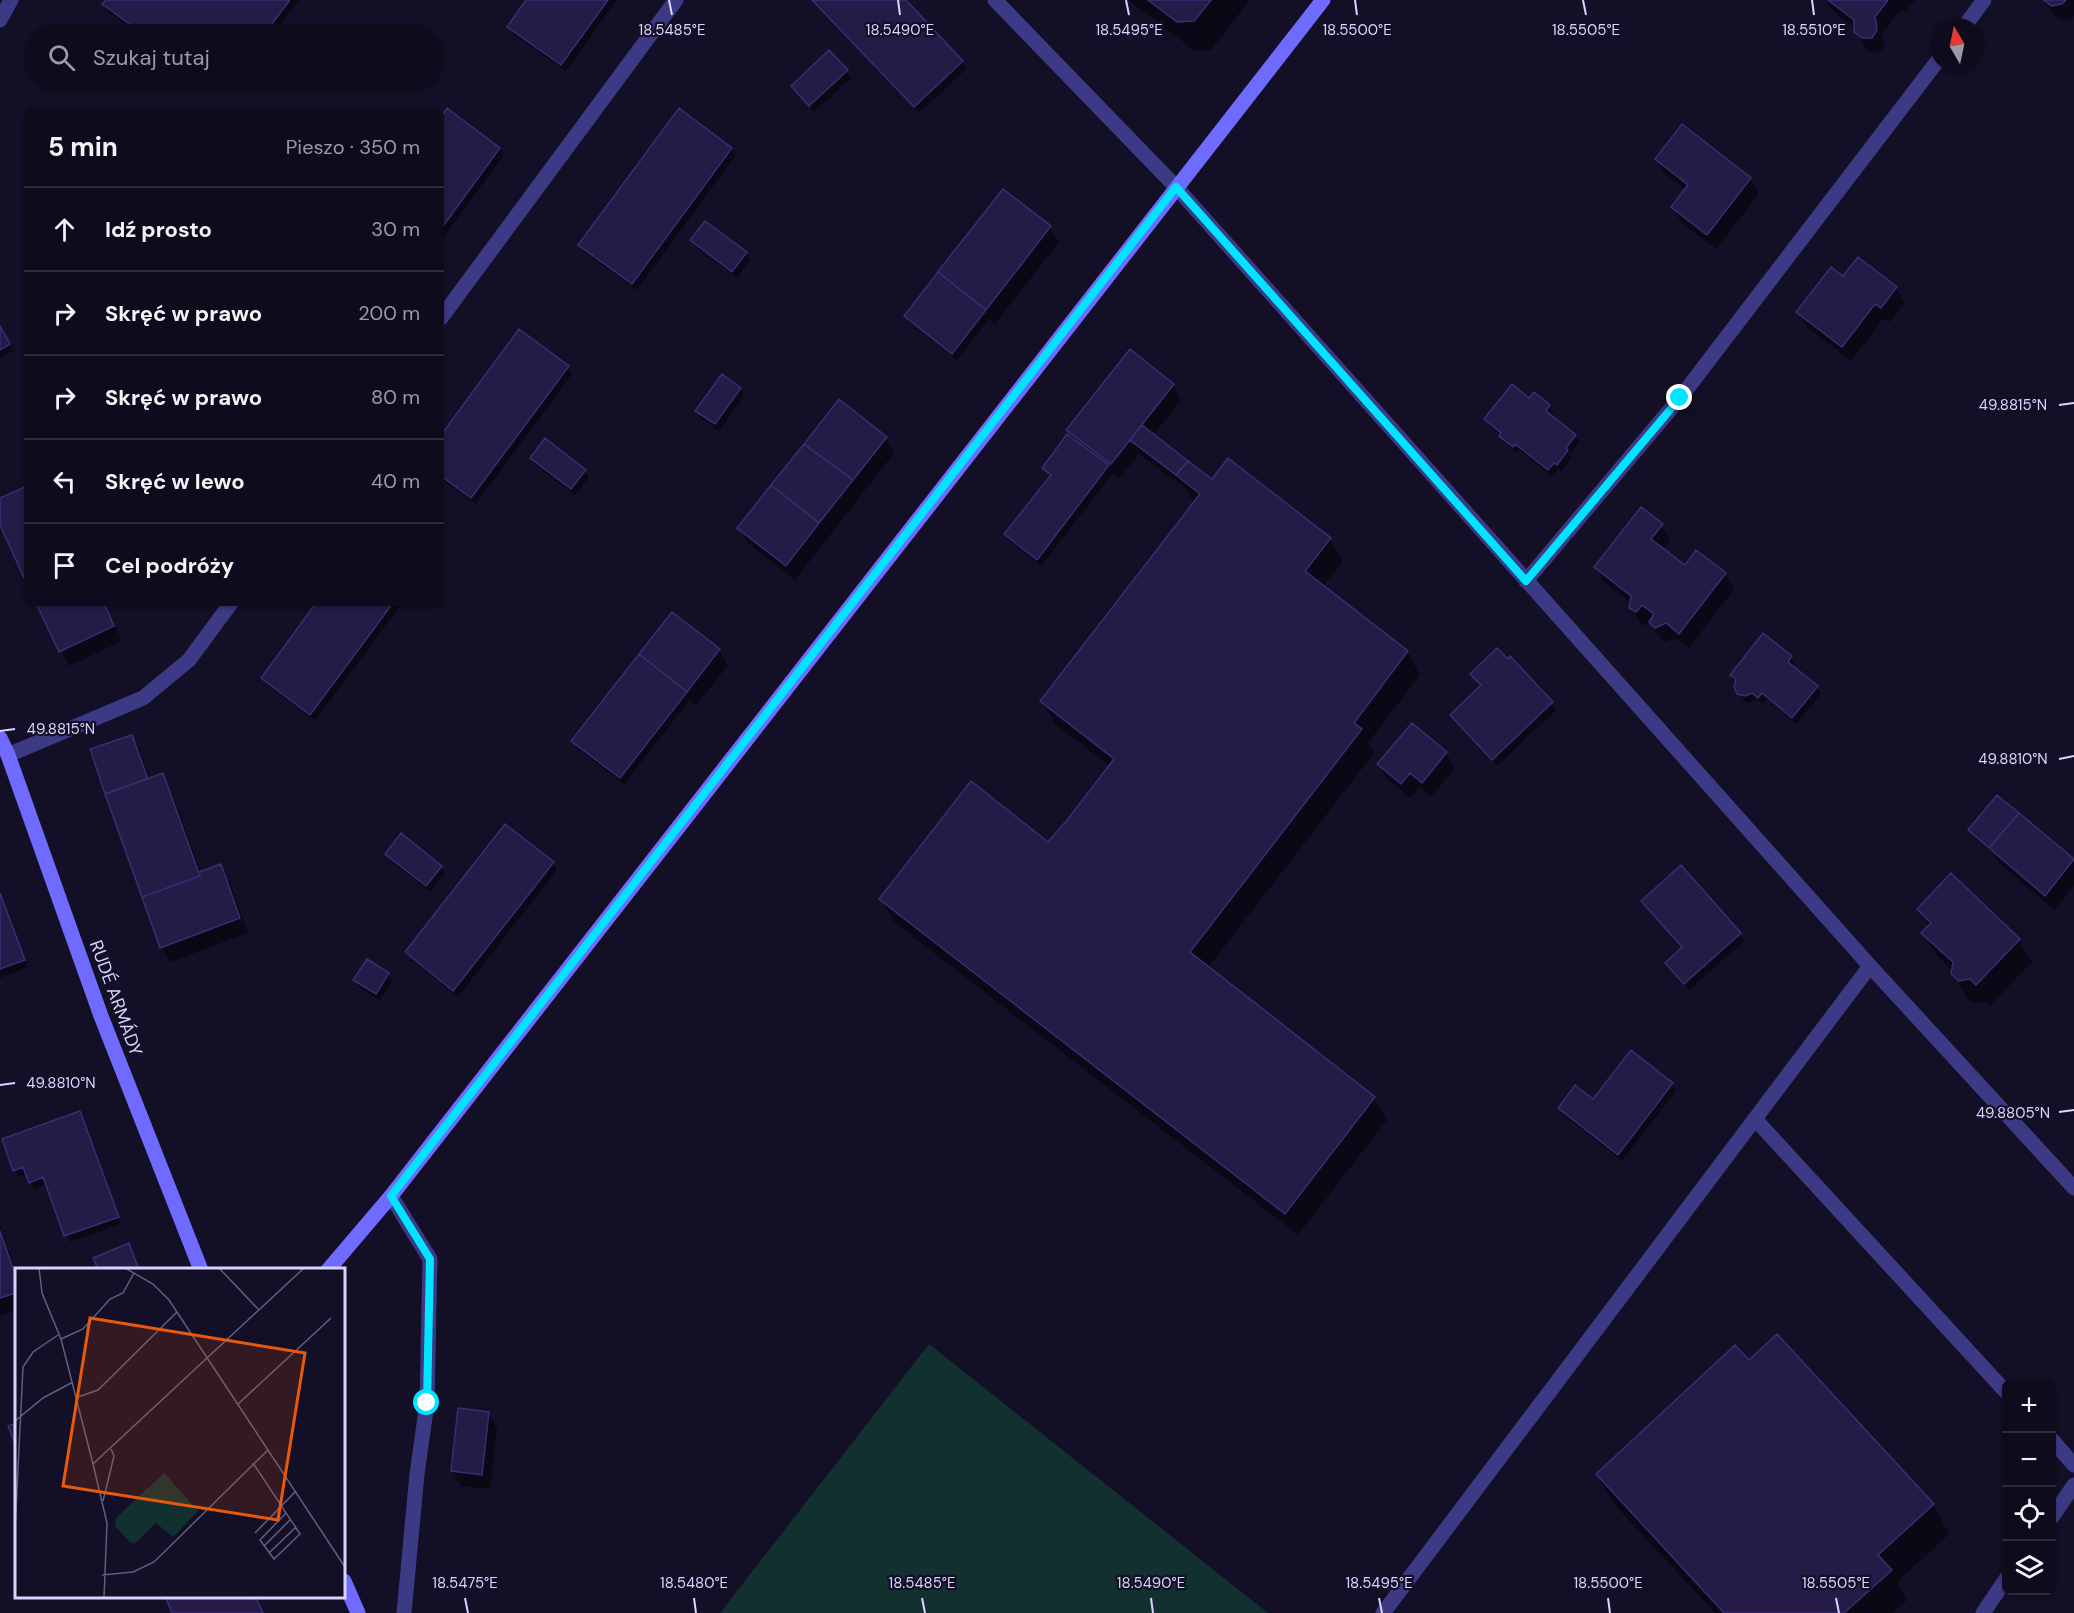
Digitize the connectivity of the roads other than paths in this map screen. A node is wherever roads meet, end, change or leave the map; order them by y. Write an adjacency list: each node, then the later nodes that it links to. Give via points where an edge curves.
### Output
1 (11, 0): 7 (street)
2 (676, 0): 10 (street)
3 (995, 0): 9 (street)
4 (1323, 0): 9 (main road)
5 (1984, 0): 6 (street)
6 (1971, 18)
7 (0, 20)
8 (1930, 71): 11 (street, via 1680,398)
9 (1176, 187): 11 (street); 18 (main road)
10 (444, 314)
11 (1526, 581): 15 (street)
12 (229, 606): 14 (street, via 189,660 143,698)
13 (0, 738): 14 (main road, RUDÉ ARMÁDY)
14 (8, 755): 19 (main road, RUDÉ ARMÁDY, via 101,1016)
15 (1870, 966): 16 (street); 17 (street)
16 (1755, 1119): 21 (street); 30 (street)
17 (2074, 1188)
18 (391, 1196): 20 (main road); 29 (street, via 430,1259 427,1403)
19 (201, 1268)
20 (329, 1268)
21 (2002, 1387)
22 (2056, 1445): 23 (street)
23 (2074, 1465)
24 (2074, 1485): 25 (street)
25 (2056, 1510)
26 (345, 1583): 28 (main road)
27 (2002, 1587): 31 (street)
28 (358, 1613)
29 (404, 1613)
30 (1383, 1613)
31 (1983, 1613)

